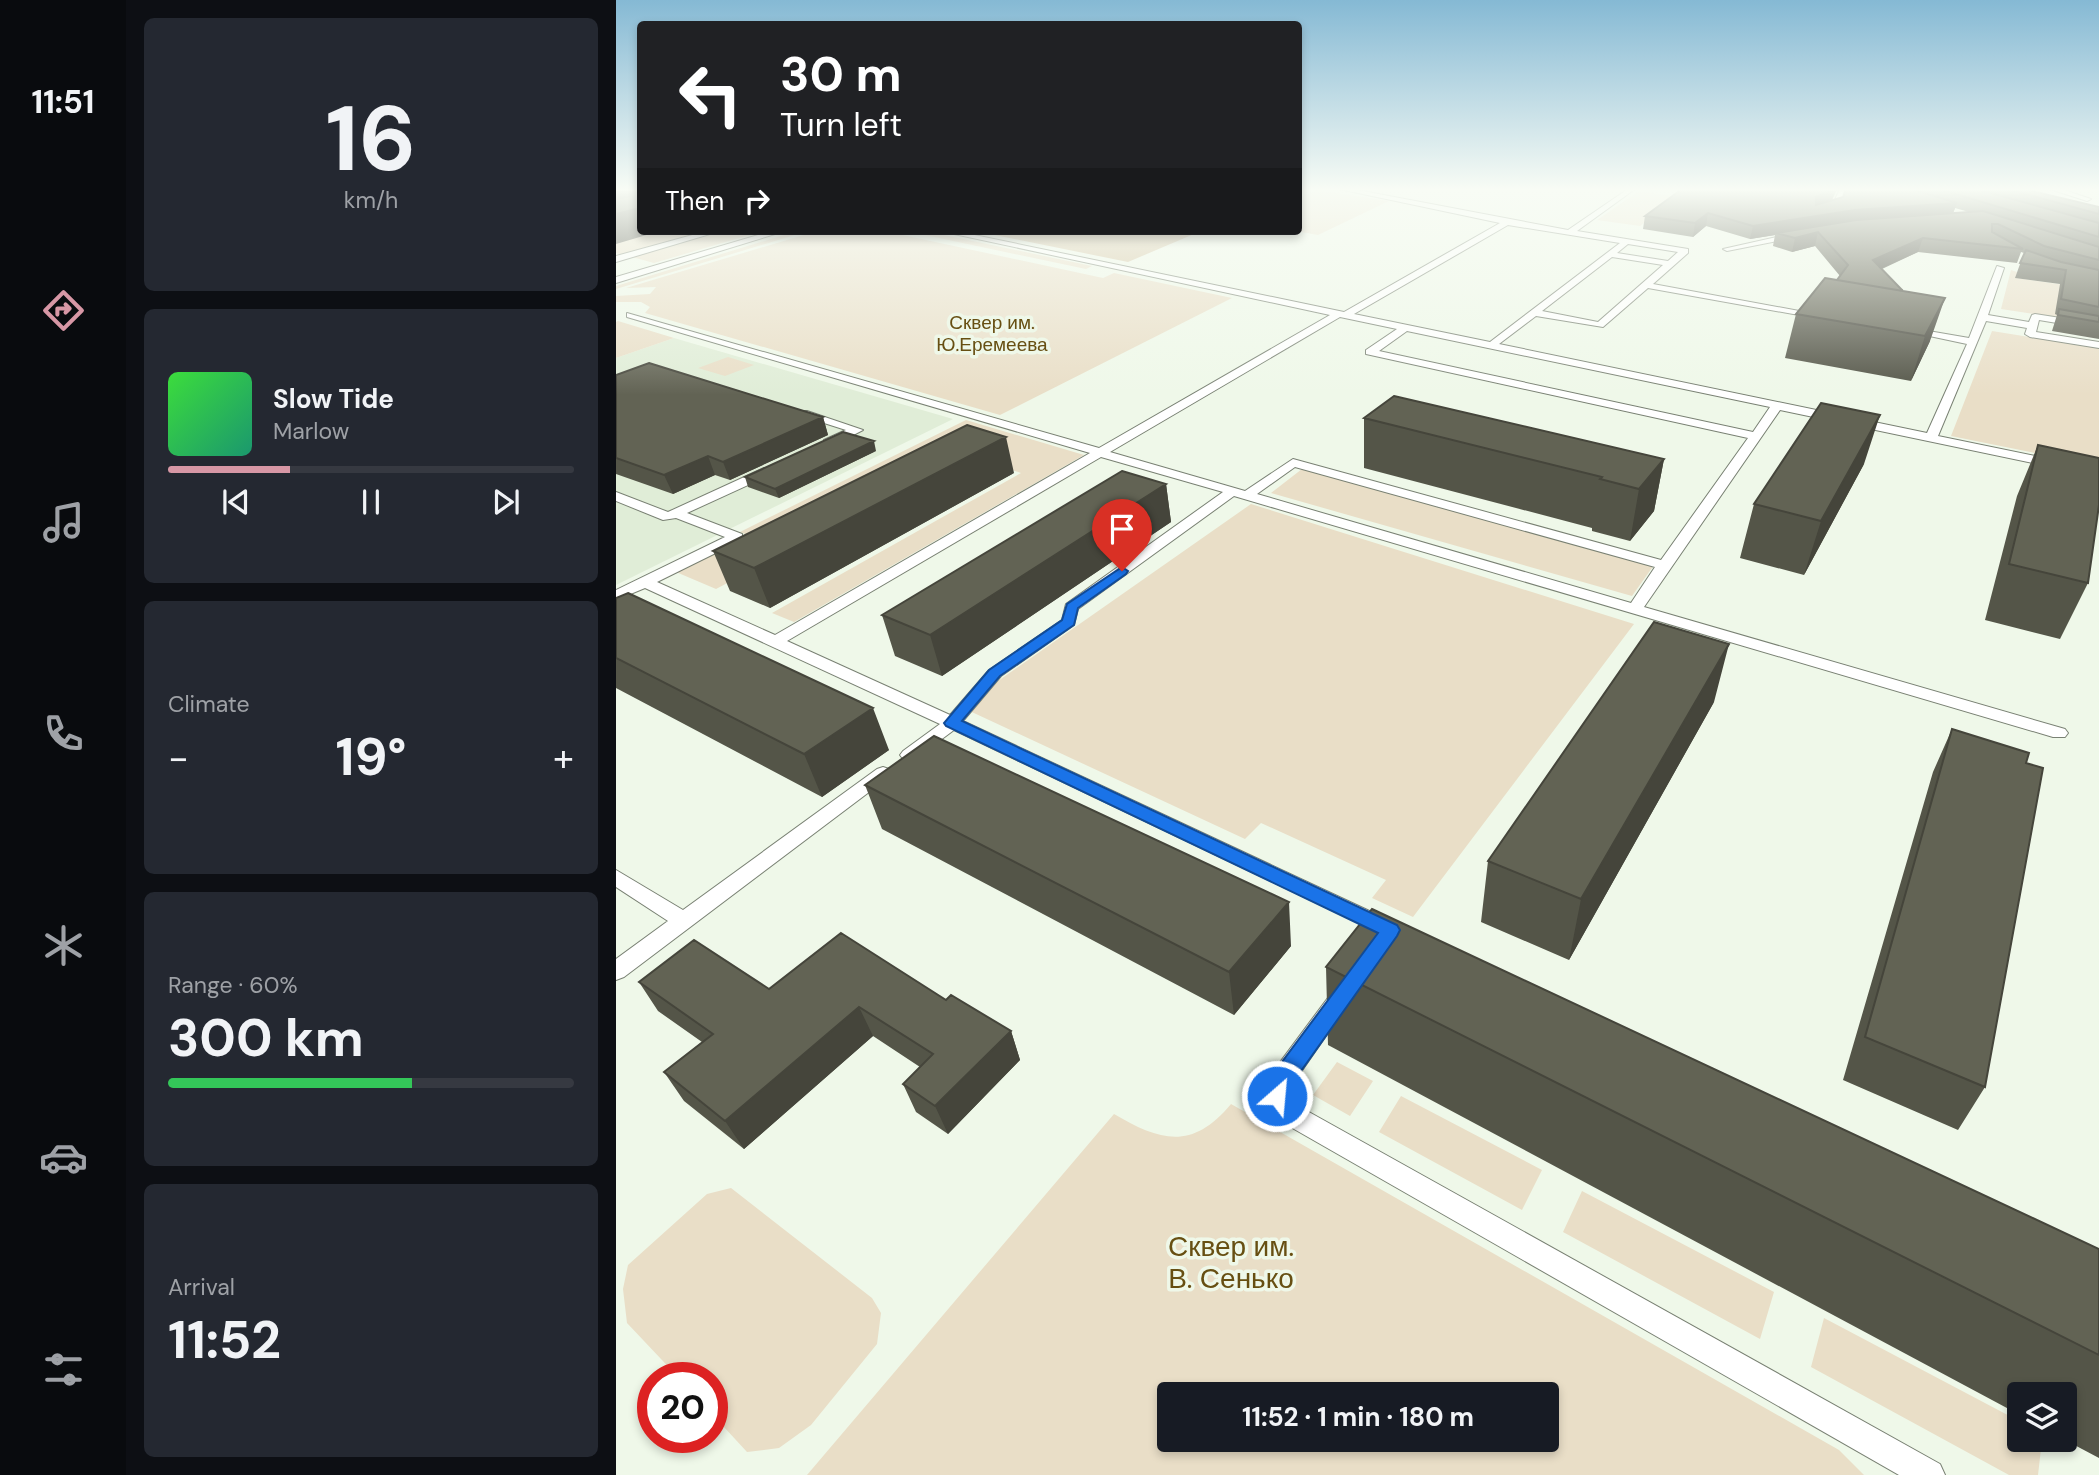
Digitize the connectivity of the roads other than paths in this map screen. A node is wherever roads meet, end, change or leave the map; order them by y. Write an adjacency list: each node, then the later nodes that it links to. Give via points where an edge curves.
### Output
1 (686, 258): 9 (lane)
2 (1071, 258): 13 (lane)
3 (1443, 258): 13 (lane)
4 (1605, 258): 11 (lane)
5 (1633, 258): 7 (lane)
6 (1677, 258): 7 (lane)
7 (1670, 264): 10 (lane)
8 (2000, 268): 14 (lane)
9 (619, 277)
10 (1646, 285): 11 (lane, via 1600,325); 15 (lane)
11 (1535, 313): 22 (lane)
12 (630, 315): 28 (lane)
13 (1341, 315): 18 (lane); 28 (lane)
14 (1982, 317): 16 (lane); 20 (lane)
15 (1839, 319)
16 (2032, 326): 17 (lane, via 2035,317); 21 (lane, via 2030,334)
17 (2099, 327)
18 (1405, 328): 22 (lane); 25 (lane, via 1370,352)
19 (1906, 330): 20 (lane)
20 (1973, 342): 26 (lane)
21 (2099, 345)
22 (1491, 346): 23 (lane)
23 (1777, 406): 25 (lane); 26 (lane)
24 (793, 410): 27 (lane, via 857,430)
25 (1756, 436): 34 (lane)
26 (1931, 437): 30 (lane)
27 (821, 446)
28 (1100, 452): 31 (lane); 38 (lane)
29 (785, 463): 33 (lane)
30 (2099, 473)
31 (1240, 493): 34 (lane, via 1293,463); 37 (lane); 39 (lane, via 1071,607 1069,622 995,673)
32 (616, 496): 33 (lane, via 668,517)
33 (676, 514): 35 (lane, via 737,537)
34 (1664, 565): 37 (lane)
35 (645, 582): 36 (lane); 38 (lane)
36 (616, 596)
37 (1635, 609): 40 (lane)
38 (776, 641): 39 (lane)
39 (952, 723): 42 (lane); 43 (lane, via 1396,933)
40 (2059, 733)
41 (616, 877): 42 (lane)
42 (683, 921): 44 (lane)
43 (1375, 953)
44 (616, 971)
45 (1359, 975): 46 (lane, via 1278,1085 1282,1109)
46 (1929, 1475)

